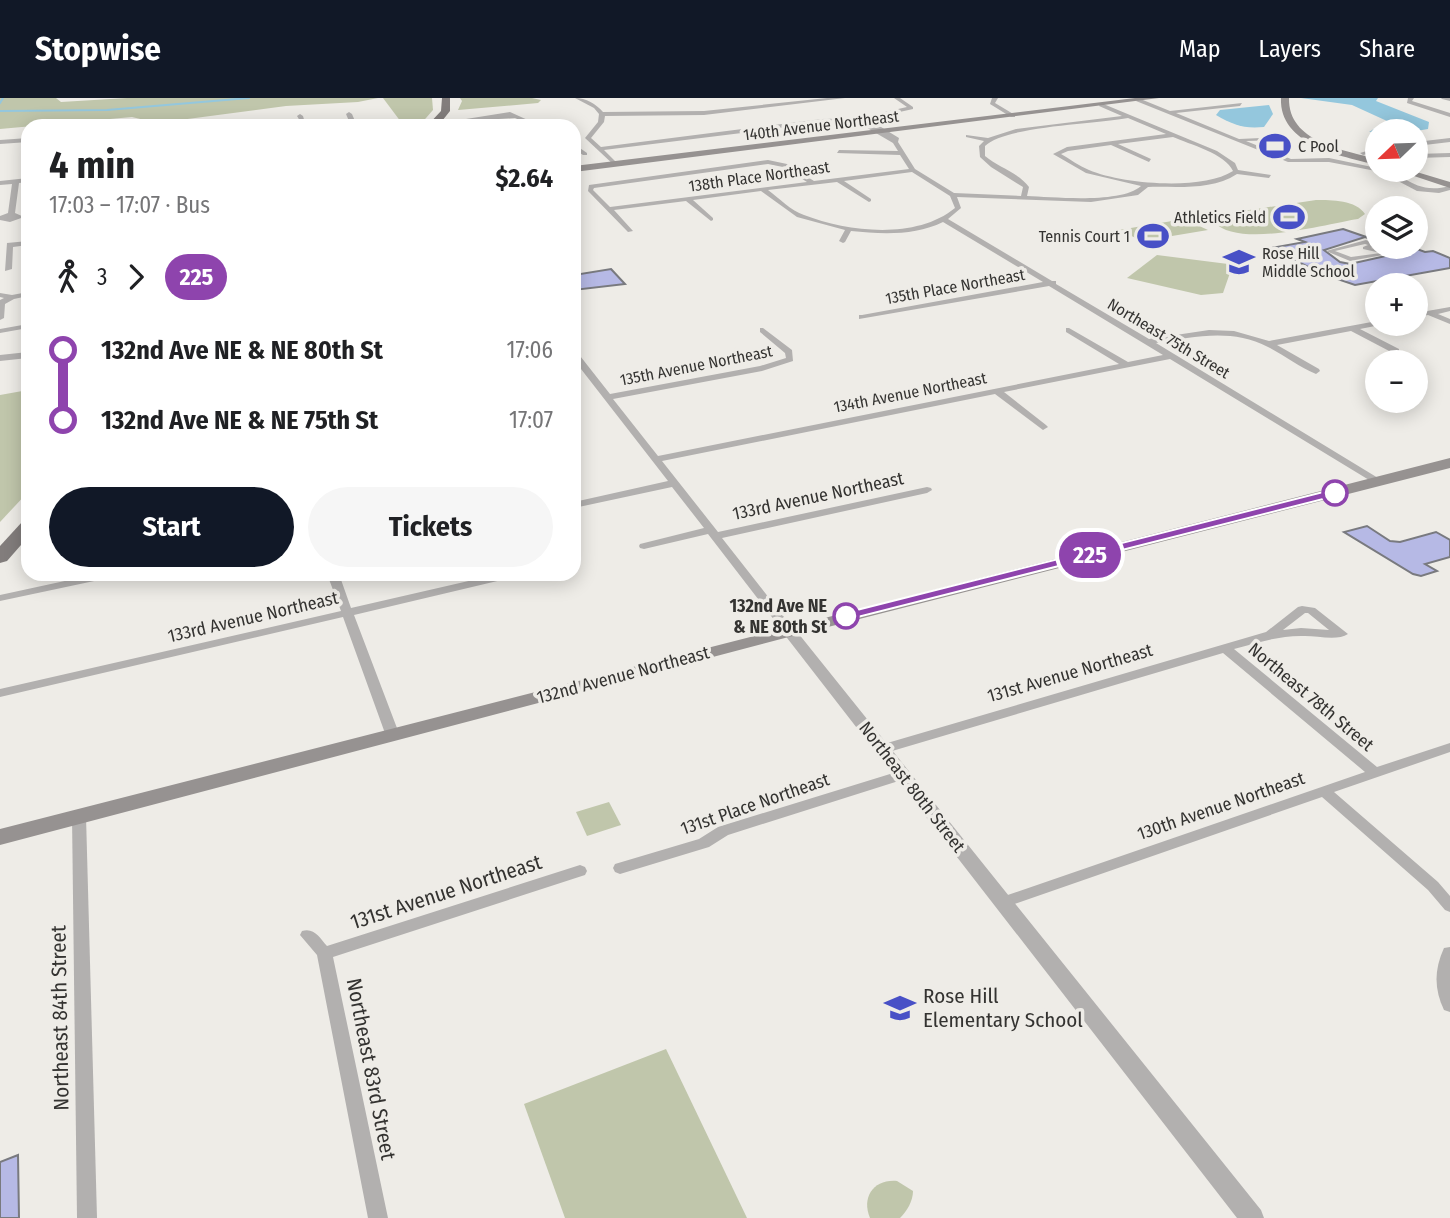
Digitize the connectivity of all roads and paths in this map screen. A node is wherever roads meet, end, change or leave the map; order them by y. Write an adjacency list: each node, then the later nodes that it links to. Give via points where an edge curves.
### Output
1 (446, 98): 25 (main road)
2 (582, 98): 18 (street)
3 (842, 98): 18 (street, via 704,113)
4 (897, 98): 14 (street)
5 (995, 98): 21 (street, via 995,107)
6 (1155, 98): 11 (main road, 140th Avenue Northeast)
7 (1286, 98): 45 (main road, via 1287,119 1296,131 1326,146)
8 (1411, 98): 19 (street, via 1409,102)
9 (1444, 98): 10 (street)
10 (1450, 99)
11 (1138, 100): 13 (main road, 140th Avenue Northeast); 16 (street)
12 (1240, 104): 16 (street)
13 (1101, 105): 21 (main road, 140th Avenue Northeast); 22 (street)
14 (909, 109): 15 (street); 28 (street)
15 (919, 110)
16 (1169, 113): 37 (street)
17 (349, 114): 24 (street)
18 (602, 114): 42 (street, via 588,138)
19 (1450, 115)
20 (300, 116): 23 (street)
21 (1013, 116): 29 (main road, 140th Avenue Northeast)
22 (1129, 116): 31 (street); 36 (street, via 1016,131)
23 (302, 119)
24 (351, 119)
25 (439, 119)
26 (468, 119): 27 (street, via 507,114)
27 (519, 119)
28 (860, 120): 29 (street); 35 (street)
29 (881, 132): 46 (street, via 894,136); 53 (main road, 140th Avenue Northeast)
30 (670, 134): 35 (street)
31 (1172, 135): 40 (street); 56 (street, via 1227,158)
32 (968, 136): 36 (street)
33 (1283, 138): 37 (street)
34 (21, 140): 39 (street)
35 (679, 140): 42 (street)
36 (988, 140): 70 (street, via 982,146 982,156 1023,183)
37 (1236, 140): 52 (street, via 1290,161)
38 (1450, 140): 41 (street)
39 (0, 142)
40 (1110, 143): 51 (street); 65 (street, via 1061,150 1056,156 1088,172)
41 (1428, 143)
42 (599, 149): 53 (street)
43 (581, 151): 47 (street)
44 (839, 152): 46 (street)
45 (1365, 152)
46 (901, 153): 55 (street)
47 (585, 154)
48 (1450, 155): 50 (street)
49 (1350, 156): 52 (street)
50 (1428, 156)
51 (1149, 160)
52 (1329, 160): 66 (street, via 1383,171 1417,189 1439,191)
53 (615, 164): 54 (main road, 140th Avenue Northeast)
54 (581, 168)
55 (913, 170): 60 (street, 138th Place Northeast); 68 (street)
56 (1236, 172): 57 (street); 65 (street, via 1209,184)
57 (1269, 176)
58 (1428, 177): 66 (main road)
59 (1428, 178): 66 (main road)
60 (837, 179): 64 (street, 138th Place Northeast); 71 (street)
61 (16, 181): 62 (street); 63 (street); 77 (street, via 11,214 21,217)
62 (21, 181)
63 (0, 183)
64 (813, 183): 67 (street, 138th Place Northeast); 73 (street, via 785,164 775,163 592,186 590,190)
65 (1146, 185): 72 (street, via 1136,194 1111,198)
66 (1450, 185)
67 (762, 189): 69 (street, 138th Place Northeast); 78 (street, via 799,216)
68 (953, 195): 70 (street); 76 (street, via 958,208)
69 (688, 199): 73 (street, 138th Place Northeast); 75 (street)
70 (1023, 199): 72 (street)
71 (869, 200)
72 (1036, 200): 74 (street)
73 (609, 209): 79 (street)
74 (1035, 209)
75 (712, 219)
76 (945, 220): 78 (street, via 907,229); 85 (street, Northeast 75th Street)
77 (2, 221)
78 (849, 229): 80 (street)
79 (630, 231)
80 (843, 241)
81 (21, 244): 82 (street)
82 (10, 245): 84 (street)
83 (1391, 253): 83 (street, via 1365,248 1373,245 1366,242 1329,251 1350,259)
84 (8, 270)
85 (1053, 283): 91 (street, 135th Place Northeast); 100 (street, Northeast 75th Street)
86 (21, 295): 87 (street)
87 (12, 297): 88 (street)
88 (0, 300): 92 (street)
89 (1450, 309): 90 (street)
90 (1430, 313): 93 (street)
91 (862, 317)
92 (0, 318)
93 (1450, 322)
94 (1365, 325): 96 (street)
95 (21, 327): 99 (street)
96 (1352, 328): 101 (street); 102 (street)
97 (763, 330): 106 (street, via 789,352)
98 (1069, 330): 108 (street)
99 (0, 331)
100 (1149, 342): 101 (street, via 1221,332); 105 (street, Northeast 75th Street)
101 (1269, 344): 109 (street)
102 (1394, 350)
103 (2, 355): 104 (street)
104 (21, 355)
105 (1172, 356): 108 (street, 134th Avenue Northeast); 115 (street, Northeast 75th Street)
106 (790, 359): 111 (street, 135th Avenue Northeast)
107 (581, 364): 111 (street, Northeast 80th Street)
108 (1126, 365): 110 (street, 134th Avenue Northeast)
109 (1316, 371)
110 (997, 391): 112 (street); 113 (street, 134th Avenue Northeast)
111 (607, 397): 113 (street, Northeast 80th Street)
112 (1043, 427)
113 (655, 459): 116 (street, Northeast 80th Street)
114 (1450, 463): 115 (main road, 132nd Avenue Northeast)
115 (1378, 481): 130 (main road, 132nd Avenue Northeast)
116 (674, 483): 118 (street); 120 (street, Northeast 80th Street)
117 (927, 489): 120 (street, 133rd Avenue Northeast)
118 (581, 503)
119 (21, 518): 122 (main road)
120 (713, 533): 123 (street, 133rd Avenue Northeast); 130 (street, Northeast 80th Street)
121 (21, 534): 124 (main road)
122 (0, 541)
123 (643, 546)
124 (0, 557)
125 (80, 581): 128 (street)
126 (336, 581): 129 (street)
127 (485, 581): 129 (street, 133rd Avenue Northeast)
128 (0, 598)
129 (348, 614): 133 (street, 133rd Avenue Northeast); 134 (street)
130 (789, 631): 134 (main road, 132nd Avenue Northeast); 135 (street, Northeast 80th Street)
131 (1269, 635): 131 (street, 131st Avenue Northeast, via 1301,632 1342,634 1306,608); 132 (street, 131st Avenue Northeast)
132 (1225, 648): 135 (street, 131st Avenue Northeast); 137 (street, Northeast 78th Street)
133 (0, 693)
134 (393, 736): 140 (main road, 132nd Avenue Northeast)
135 (882, 748): 138 (street, Northeast 80th Street)
136 (1450, 748): 137 (street, 130th Avenue Northeast)
137 (1374, 773): 139 (street, 130th Avenue Northeast)
138 (903, 775): 142 (street, 131st Place Northeast, via 723,831 704,843); 144 (street, Northeast 80th Street)
139 (1324, 791): 144 (street, 130th Avenue Northeast); 145 (street)
140 (79, 816): 141 (main road, 132nd Avenue Northeast); 150 (street, Northeast 84th Street)
141 (0, 836)
142 (620, 869)
143 (580, 871): 147 (street, 131st Avenue Northeast)
144 (1004, 902): 152 (street, Northeast 80th Street)
145 (1450, 906)
146 (308, 935): 147 (street)
147 (324, 953): 151 (street, Northeast 83rd Street)
148 (1450, 953): 149 (street, via 1443,986)
149 (1450, 1004)
150 (87, 1218)
151 (378, 1218)
152 (1252, 1218)

